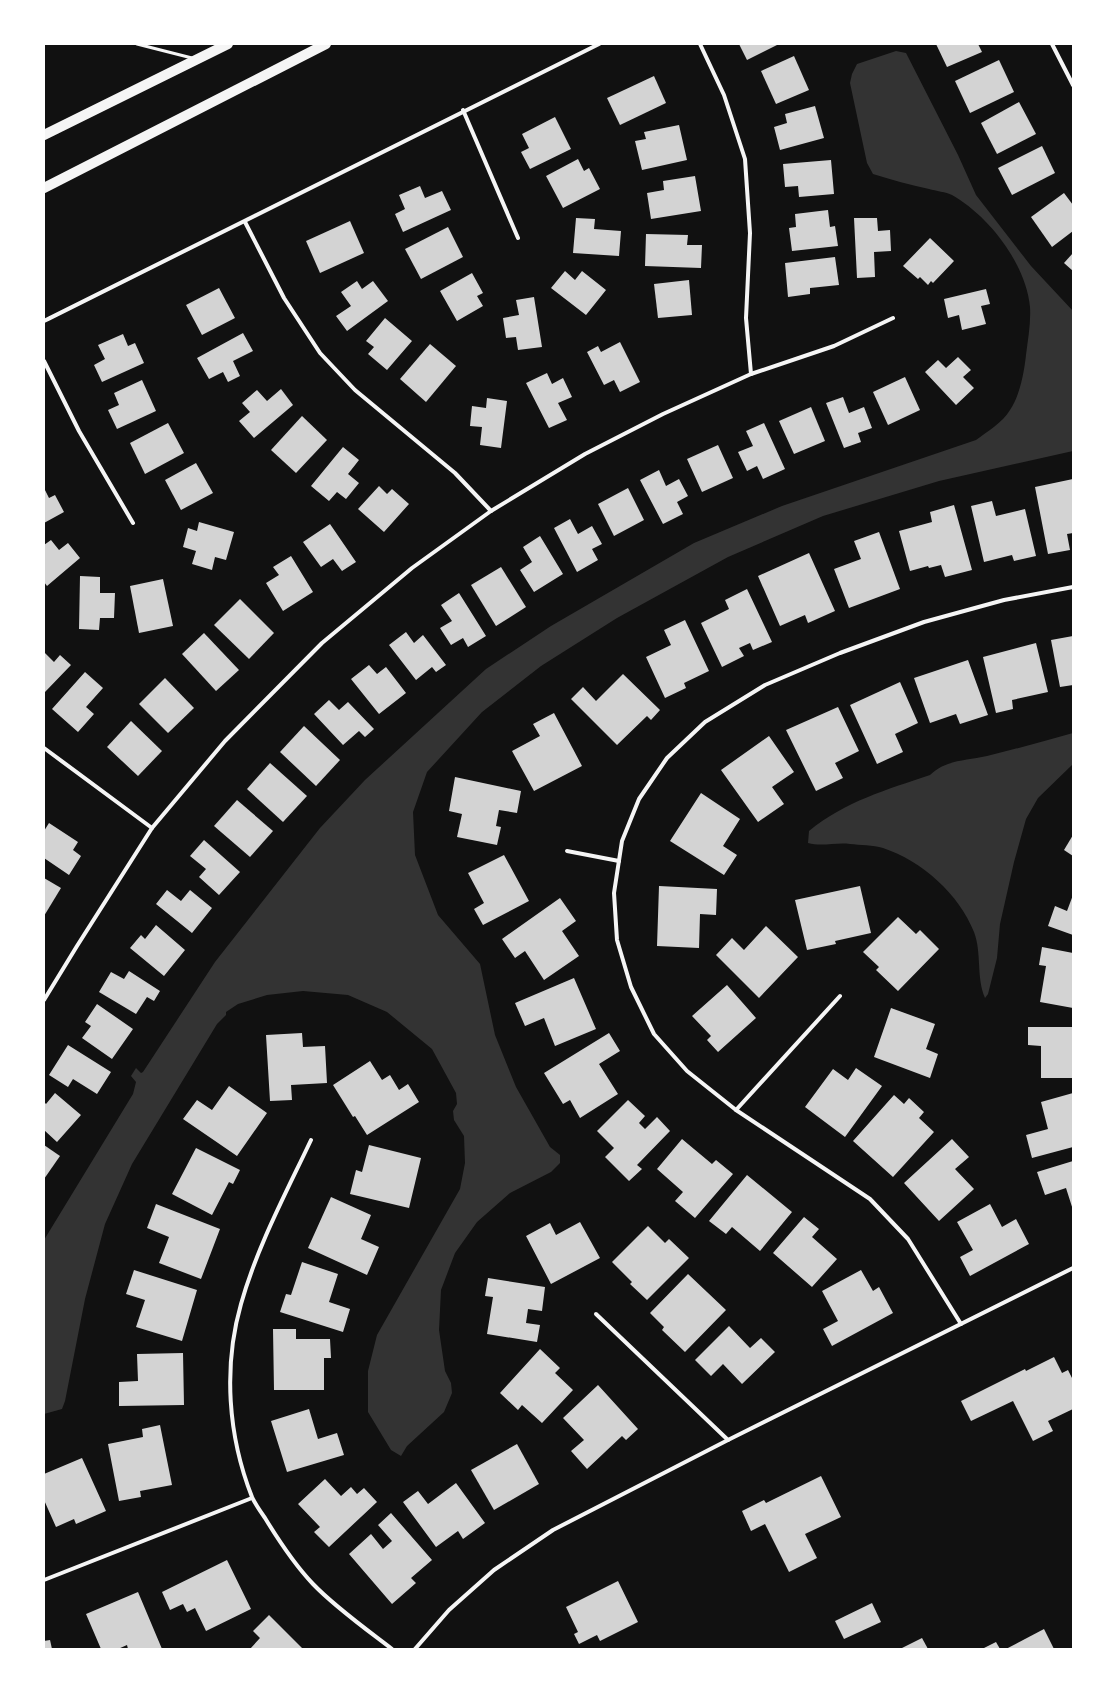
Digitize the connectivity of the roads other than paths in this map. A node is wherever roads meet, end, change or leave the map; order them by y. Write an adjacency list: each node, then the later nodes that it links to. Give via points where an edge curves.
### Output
1 (138, 44): 7 (lane)
2 (228, 44): 7 (main road)
3 (326, 44): 11 (main road)
4 (599, 44): 9 (street)
5 (700, 44): 17 (street, via 724,95 744,159 750,233 746,318)
6 (1052, 44): 8 (street)
7 (197, 59): 10 (main road)
8 (1073, 85)
9 (463, 110): 12 (street); 13 (street)
10 (44, 135)
11 (44, 188)
12 (245, 222): 15 (street); 18 (street, via 284,298 320,353 355,390 455,473)
13 (518, 238)
14 (893, 318): 17 (street, via 834,346)
15 (44, 321)
16 (44, 361): 19 (street, via 79,431)
17 (751, 374): 18 (street, via 662,414 585,454)
18 (491, 511): 22 (street, via 412,568 322,643 226,741)
19 (134, 523)
20 (1073, 587): 24 (street, via 1004,600 924,622 840,653 765,685 705,722 667,758 639,799 622,841)
21 (44, 748): 22 (street)
22 (152, 828): 26 (street)
23 (567, 850): 24 (street)
24 (619, 861): 27 (street, via 614,892 617,940 631,987 654,1034 687,1071)
25 (840, 996): 27 (street)
26 (44, 1000)
27 (736, 1110): 31 (street, via 870,1199 908,1239)
28 (311, 1140): 33 (street, via 257,1257 241,1304 230,1354 230,1398 237,1448)
29 (1073, 1268): 31 (street)
30 (596, 1314): 32 (street)
31 (961, 1324): 32 (street)
32 (728, 1440): 36 (street, via 546,1534 494,1570 450,1610)
33 (252, 1498): 34 (street); 35 (street, via 281,1545 313,1584)
34 (44, 1580)
35 (392, 1649)
36 (415, 1649)

